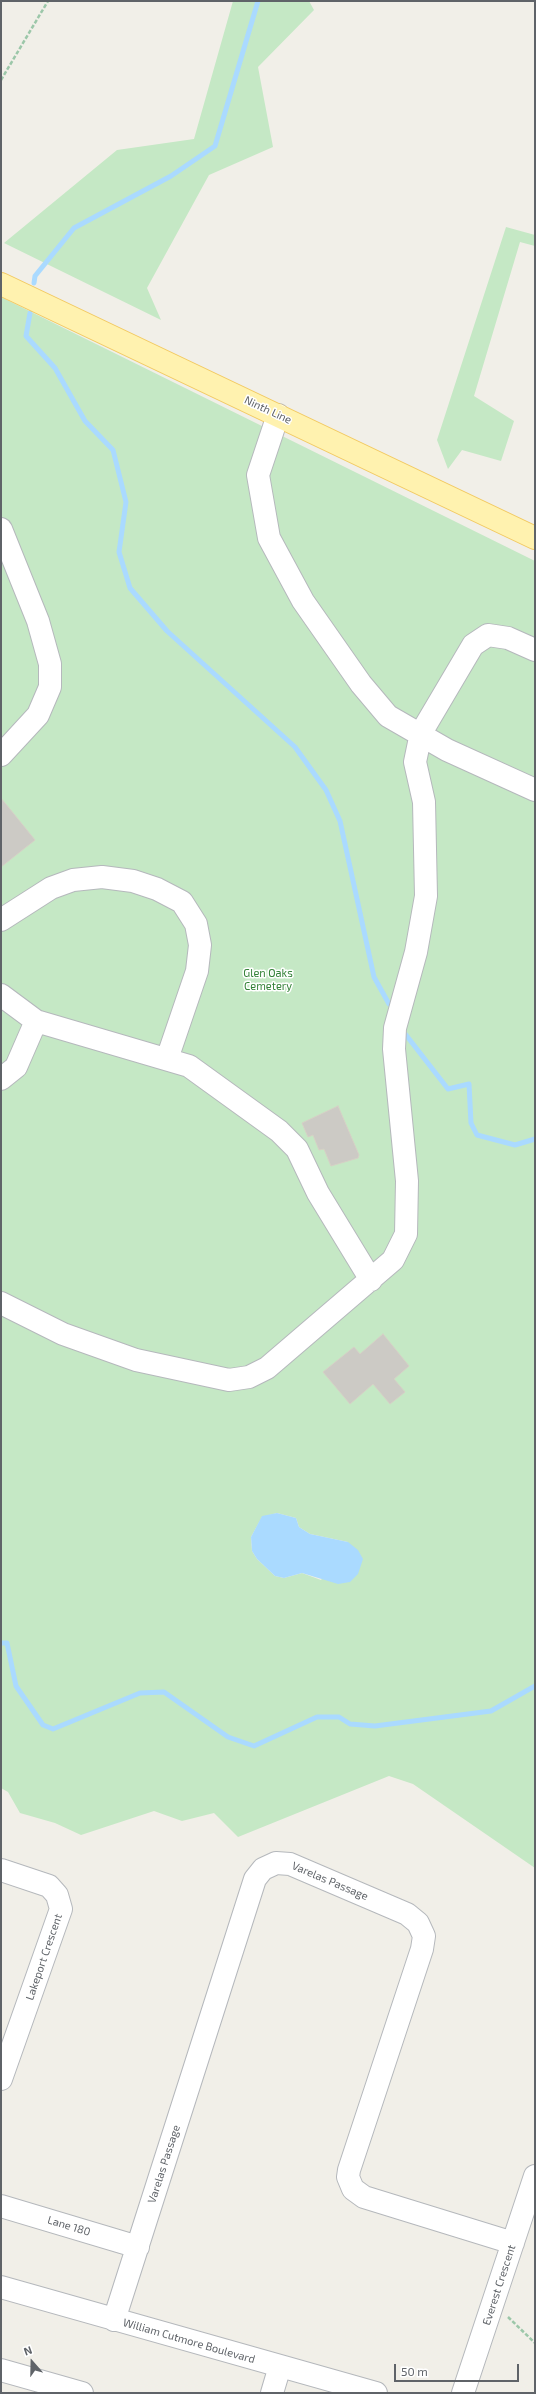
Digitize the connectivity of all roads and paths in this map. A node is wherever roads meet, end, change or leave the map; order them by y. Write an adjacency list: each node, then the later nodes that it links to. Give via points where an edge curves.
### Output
1 (48, 1): 2 (path)
2 (1, 80)
3 (1, 284): 4 (main road, Ninth Line)
4 (278, 415): 6 (main road, Ninth Line); 8 (street, via 258,475 269,538 303,601 362,684 388,716)
5 (1, 529): 9 (street, via 38,621 50,664 50,687 38,715)
6 (535, 538)
7 (535, 650): 8 (street, via 508,638 488,635 473,645)
8 (421, 733): 10 (street, via 447,750); 16 (street, via 415,762 424,802 426,896 416,952 396,1028 394,1049 407,1181 406,1234 393,1260)
9 (1, 755)
10 (535, 790)
11 (1, 920): 14 (street, via 51,888 80,879 102,877 133,881 157,889 182,902 196,924 200,945 197,971)
12 (1, 995): 13 (street)
13 (36, 1021): 14 (street); 15 (street, via 16,1067)
14 (167, 1059): 16 (street, via 189,1066 279,1131 297,1149 318,1193)
15 (1, 1079)
16 (371, 1280): 17 (street, via 267,1368 249,1378 229,1380 136,1360)
17 (5, 1312)
18 (1, 1870): 19 (street, Lakeport Crescent, via 49,1886 57,1895 61,1909)
19 (1, 2079)
20 (535, 2176): 22 (street, Everest Crescent)
21 (1, 2206): 23 (street, Lane 180)
22 (513, 2243): 23 (street, Varelas Passage, via 364,2197 353,2189 348,2176 349,2170 422,1949 424,1936 418,1923 407,1914 283,1862 269,1865 258,1873 255,1879); 33 (street, Everest Crescent)
23 (138, 2247): 26 (street, Varelas Passage)
24 (1, 2287): 26 (street, William Cutmore Boulevard)
25 (508, 2316): 27 (path)
26 (114, 2320): 28 (street, William Cutmore Boulevard)
27 (535, 2343)
28 (280, 2366): 31 (street); 32 (street, William Cutmore Boulevard)
29 (1, 2370): 30 (street)
30 (82, 2393)
31 (272, 2393)
32 (376, 2393)
33 (463, 2393)

